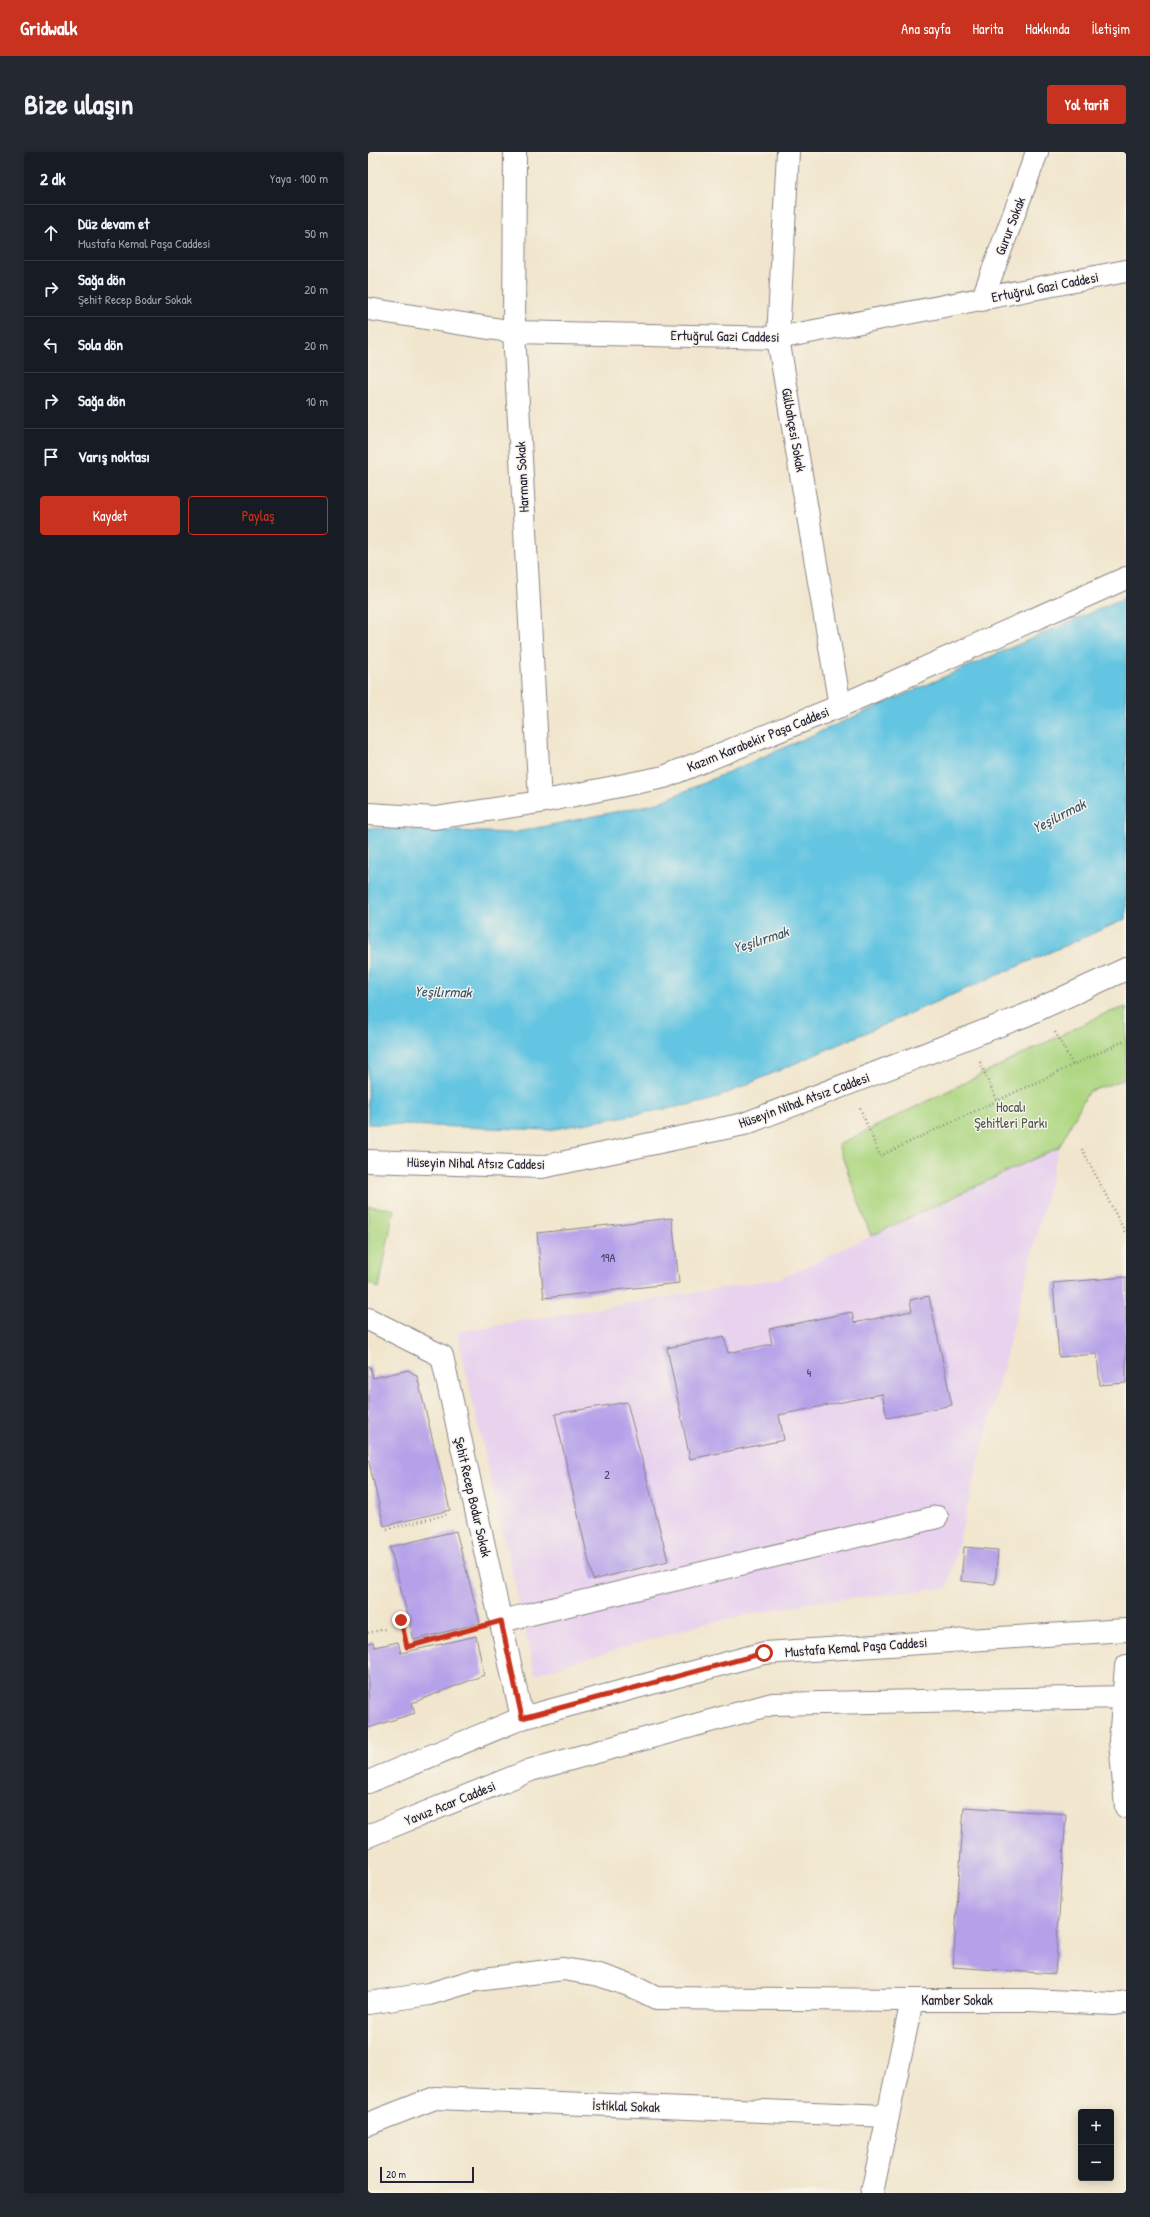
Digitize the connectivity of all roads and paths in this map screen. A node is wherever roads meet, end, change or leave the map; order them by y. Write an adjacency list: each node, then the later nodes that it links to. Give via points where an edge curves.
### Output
1 (515, 152): 7 (street, Harman Sokak)
2 (788, 152): 8 (street, Gülbahçesi Sokak)
3 (1037, 152): 5 (street, Gurur Sokak)
4 (1126, 271): 5 (street, Ertuğrul Gazi Caddesi)
5 (982, 300): 8 (street, Ertuğrul Gazi Caddesi)
6 (368, 309): 7 (street, Ertuğrul Gazi Caddesi)
7 (514, 332): 8 (street, Ertuğrul Gazi Caddesi); 11 (street, Harman Sokak)
8 (778, 338): 10 (street, Gülbahçesi Sokak)
9 (1126, 578): 10 (street, Kazım Karabekir Paşa Caddesi)
10 (840, 706): 11 (street, Kazım Karabekir Paşa Caddesi, via 664,777)
11 (540, 802): 12 (street, Kazım Karabekir Paşa Caddesi, via 435,818)
12 (368, 814)
13 (1126, 969): 14 (street, Hüseyin Nihal Atsız Caddesi)
14 (1042, 1008): 15 (street, Hüseyin Nihal Atsız Caddesi); 17 (path)
15 (970, 1037): 18 (street, Hüseyin Nihal Atsız Caddesi); 19 (path)
16 (1126, 1040): 17 (path)
17 (1073, 1066): 19 (path)
18 (850, 1083): 19 (path, via 880,1156); 21 (street, Hüseyin Nihal Atsız Caddesi, via 744,1124 542,1167)
19 (997, 1101)
20 (1082, 1150): 22 (path)
21 (368, 1161)
22 (1126, 1234)
23 (368, 1319): 24 (street, Şehit Recep Bodur Sokak, via 442,1356)
24 (476, 1508): 26 (path); 28 (street, Şehit Recep Bodur Sokak)
25 (938, 1517): 28 (street)
26 (387, 1530)
27 (401, 1620): 28 (path, via 407,1647)
28 (501, 1621): 34 (street, Şehit Recep Bodur Sokak)
29 (385, 1629): 31 (path)
30 (1126, 1630): 34 (street, Mustafa Kemal Paşa Caddesi, via 764,1653)
31 (368, 1633)
32 (1126, 1666): 33 (street)
33 (1124, 1697): 35 (street); 38 (street, Yavuz Acar Caddesi, via 772,1704 531,1770)
34 (522, 1718): 36 (street)
35 (1123, 1741): 37 (street)
36 (368, 1782)
37 (1126, 1808)
38 (368, 1836)
39 (912, 2000): 40 (street, Kamber Sokak, via 1030,2000 1114,2004); 41 (street, via 656,1998 632,1986 599,1975 563,1970 476,1980 429,1994); 42 (street, Kamber Sokak)
40 (1126, 2002)
41 (368, 2003)
42 (888, 2116): 43 (street, İstiklal Sokak, via 435,2098); 44 (street, Kamber Sokak)
43 (368, 2124)
44 (872, 2193)

